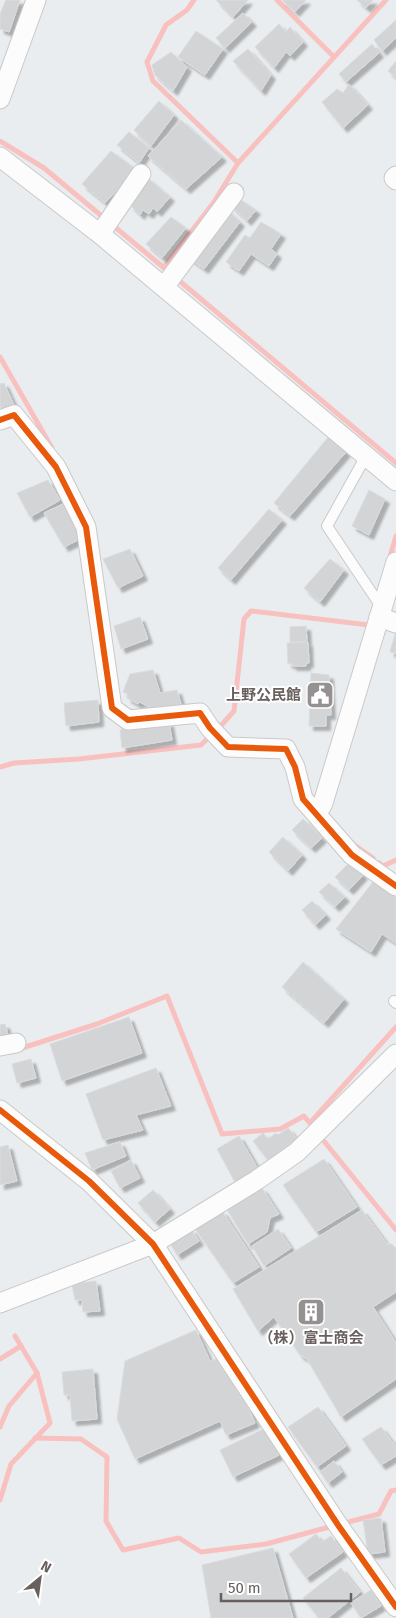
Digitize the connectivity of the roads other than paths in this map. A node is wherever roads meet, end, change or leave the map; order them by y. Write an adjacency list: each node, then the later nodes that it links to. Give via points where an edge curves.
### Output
1 (36, 0): 2 (street)
2 (0, 99)
3 (0, 157): 6 (street)
4 (141, 174): 6 (street)
5 (234, 194): 7 (street)
6 (105, 226): 7 (street)
7 (164, 287): 9 (street)
8 (0, 420): 13 (street, via 14,415 56,467 86,527 112,708 128,720 200,713 228,747 286,749 295,767 303,799)
9 (366, 456): 10 (street); 12 (lane, via 327,526)
10 (396, 481)
11 (396, 562): 12 (street)
12 (382, 610): 13 (street)
13 (320, 809): 14 (street, via 352,854)
14 (396, 886)
15 (396, 1054): 17 (street, via 297,1152)
16 (0, 1110): 17 (street, via 89,1182)
17 (153, 1244): 18 (street); 19 (street, via 338,1525)
18 (0, 1303)
19 (396, 1607)

